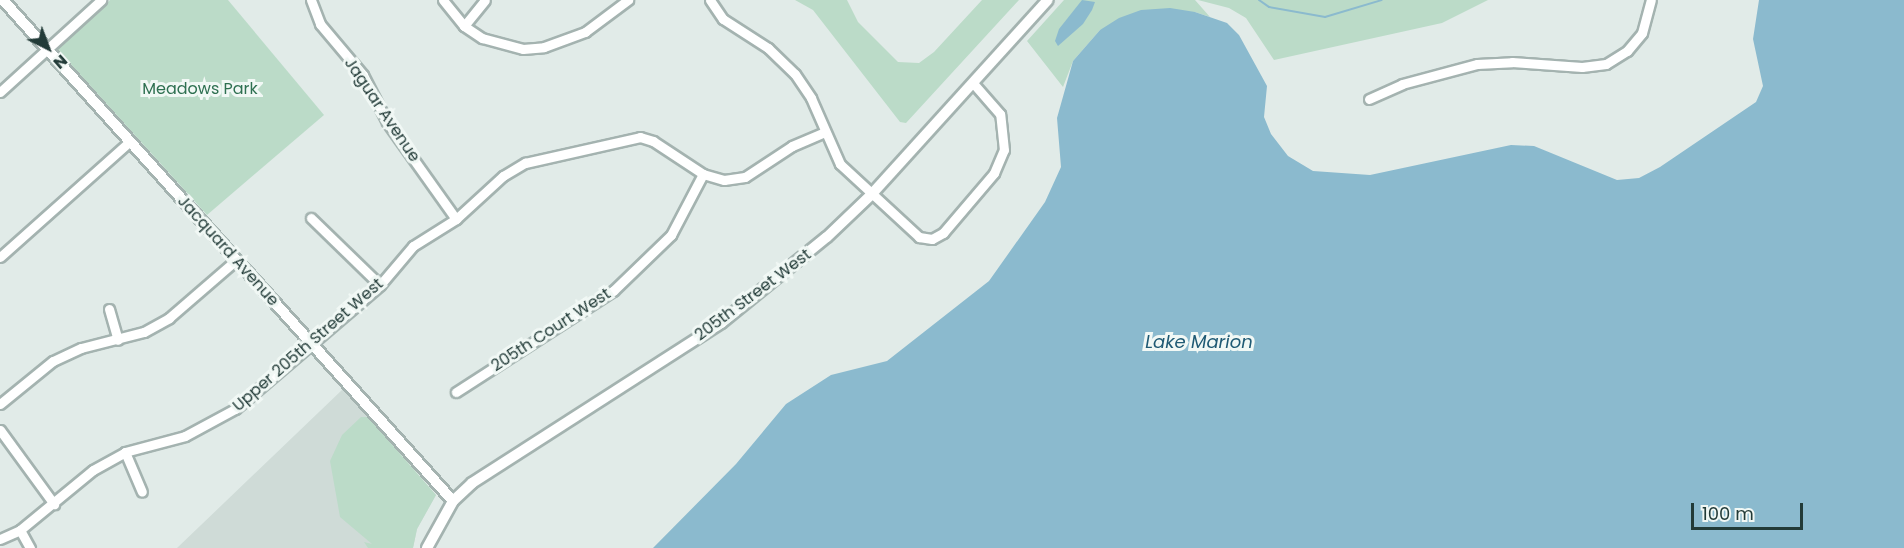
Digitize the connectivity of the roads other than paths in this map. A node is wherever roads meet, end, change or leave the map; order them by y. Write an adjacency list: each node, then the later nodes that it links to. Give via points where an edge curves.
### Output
1 (3, 0): 11 (street, Jacquard Avenue)
2 (101, 0): 11 (street)
3 (311, 0): 20 (street, Jaguar Avenue, via 320,24 363,75 387,122)
4 (443, 0): 10 (street)
5 (485, 0): 10 (street)
6 (628, 0): 10 (street, via 585,32 544,47 501,45)
7 (710, 0): 15 (street, via 723,19 768,48 795,74)
8 (1048, 0): 12 (street, 205th Street West)
9 (1651, 0): 14 (street, via 1647,23 1639,38 1606,64 1477,64 1402,84)
10 (464, 26)
11 (47, 49): 13 (street); 16 (street, Jacquard Avenue)
12 (973, 83): 18 (street, 205th Street West); 18 (street, via 1000,114 1004,150 994,173 943,233 932,239 919,237)
13 (0, 92)
14 (1368, 99)
15 (825, 132): 17 (street, Upper 205th Street West, via 792,146 746,177 724,180); 18 (street, via 840,164)
16 (130, 141): 21 (street); 22 (street, Jacquard Avenue)
17 (703, 174): 20 (street, Upper 205th Street West, via 653,141 626,137 525,163); 27 (street, 205th Court West, via 671,235 613,291)
18 (872, 195): 32 (street, 205th Street West, via 721,323 492,467)
19 (311, 218): 23 (street)
20 (456, 219): 23 (street, Upper 205th Street West, via 413,246)
21 (0, 257)
22 (236, 260): 25 (street, via 169,318); 26 (street, Jacquard Avenue)
23 (380, 285): 26 (street, Upper 205th Street West)
24 (109, 309): 25 (street)
25 (118, 340): 28 (street, via 81,348 53,361)
26 (309, 342): 30 (street, Upper 205th Street West, via 215,422 185,436); 32 (street, Jacquard Avenue)
27 (456, 392)
28 (0, 404)
29 (0, 430): 33 (street)
30 (125, 452): 31 (street); 33 (street, Upper 205th Street West, via 93,470)
31 (142, 492)
32 (453, 501): 37 (street, 205th Street West)
33 (54, 504): 34 (street, Upper 205th Street West)
34 (20, 530): 35 (street, Upper 205th Street West); 36 (street)
35 (0, 539)
36 (30, 548)
37 (427, 548)

